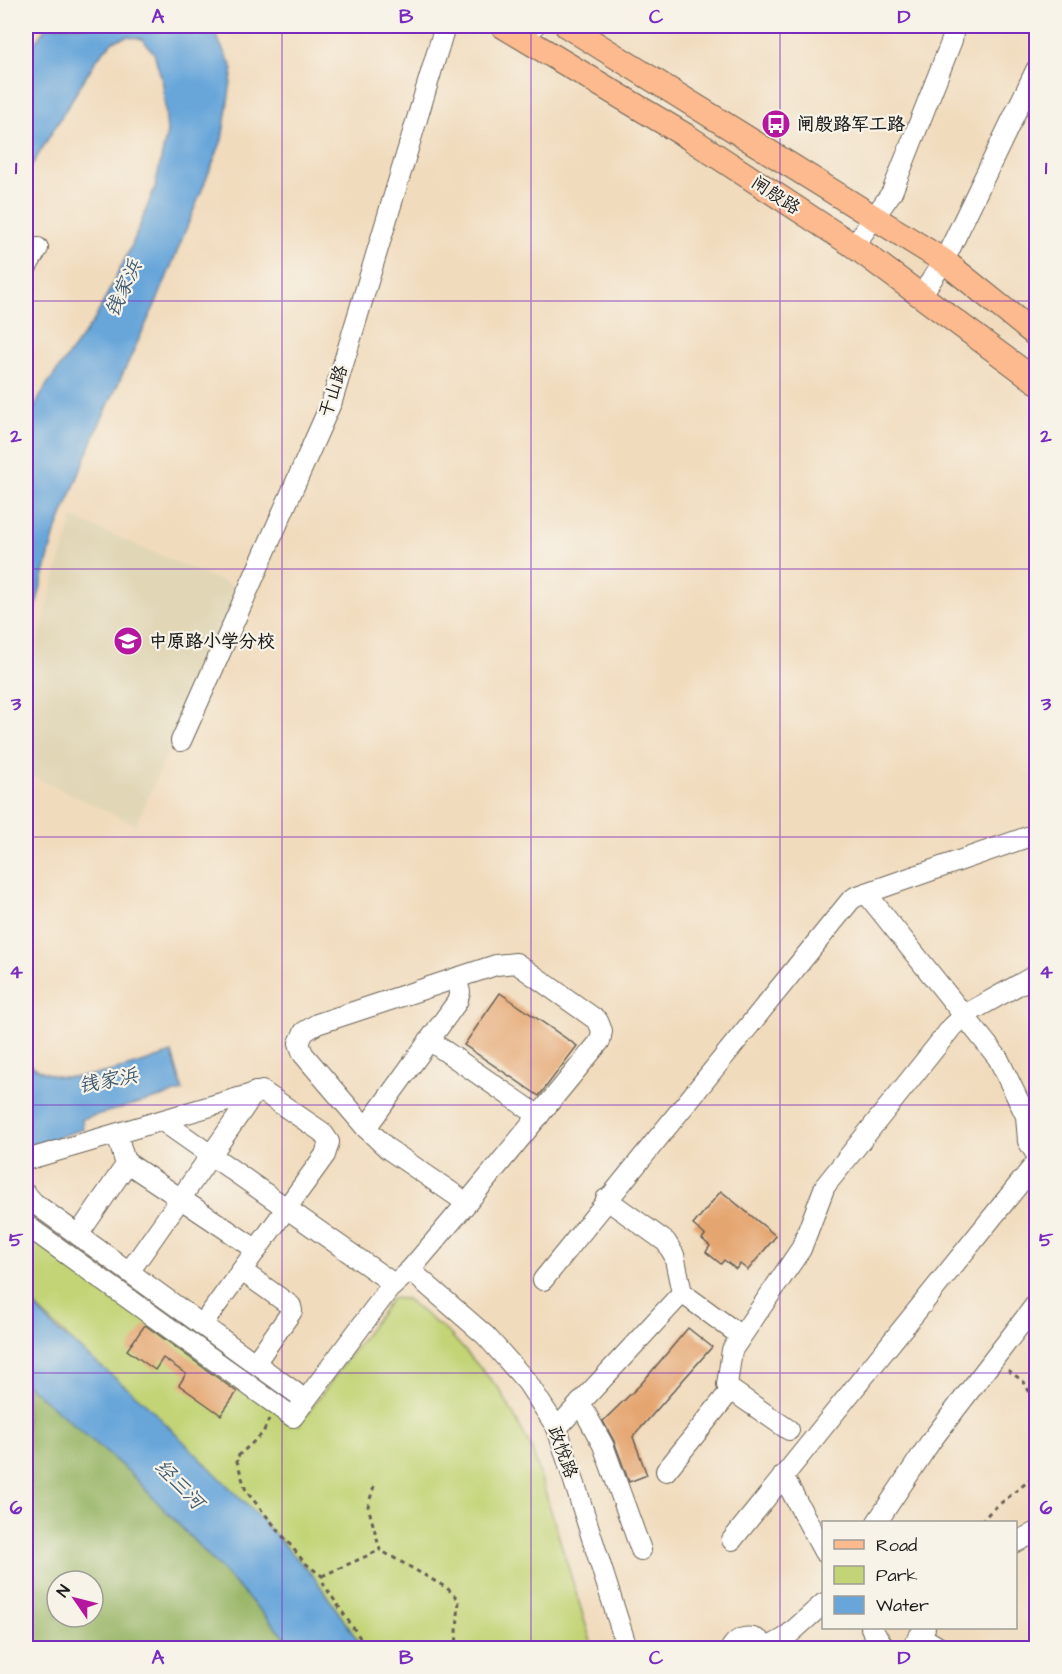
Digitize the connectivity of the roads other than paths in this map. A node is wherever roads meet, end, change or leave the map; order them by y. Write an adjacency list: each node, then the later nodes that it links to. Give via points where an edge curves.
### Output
1 (445, 26): 15 (street, 干山路, via 332,401)
2 (502, 26): 5 (main road, 闸殷路)
3 (567, 26): 7 (main road, 闸殷路)
4 (956, 30): 7 (street, via 892,192)
5 (530, 33): 8 (main road, 闸殷路)
6 (1036, 70): 10 (street)
7 (876, 217): 8 (street); 10 (main road, 闸殷路)
8 (854, 246): 12 (main road, 闸殷路)
9 (38, 248): 11 (street)
10 (944, 261): 12 (street); 13 (main road, 闸殷路)
11 (26, 268)
12 (922, 294): 14 (main road, 闸殷路)
13 (1036, 335)
14 (1036, 381)
15 (181, 741)
16 (1036, 834): 17 (street)
17 (867, 893): 20 (street); 34 (street, via 850,901)
18 (1036, 975): 20 (street)
19 (456, 978): 21 (street, via 460,992 457,1002); 23 (street, via 496,964 516,963 598,1021 600,1041); 25 (street, via 317,1024 304,1032 299,1043 303,1054)
20 (966, 1014): 27 (street, via 1008,1075 1026,1116 1028,1141); 48 (street, via 825,1186 801,1249)
21 (429, 1040): 23 (street); 25 (street)
22 (255, 1092): 24 (street); 28 (street); 36 (street, via 262,1091 322,1132 329,1142 325,1155)
23 (538, 1116): 35 (street)
24 (164, 1122): 26 (street); 28 (street)
25 (366, 1128): 35 (street, via 388,1149)
26 (117, 1134): 29 (street); 30 (street)
27 (1036, 1154)
28 (212, 1156): 33 (street); 36 (street)
29 (26, 1160)
30 (126, 1162): 33 (street); 38 (street)
31 (1036, 1163): 56 (street)
32 (26, 1194): 38 (street)
33 (182, 1199): 39 (street); 42 (street)
34 (606, 1199): 43 (street); 45 (street, via 666,1242 674,1255)
35 (467, 1203): 40 (street)
36 (287, 1210): 39 (street); 44 (street)
37 (26, 1225): 44 (street, via 293,1417)
38 (78, 1235): 42 (street)
39 (257, 1250): 41 (street)
40 (410, 1270): 44 (street); 53 (street, 政悦路, via 486,1336 527,1382)
41 (242, 1271): 47 (street); 49 (street, via 291,1305 292,1311)
42 (129, 1272): 47 (street)
43 (543, 1280)
44 (394, 1284)
45 (682, 1293): 48 (street); 52 (street)
46 (1036, 1304): 57 (street, via 931,1441)
47 (202, 1325): 49 (street)
48 (741, 1335): 50 (street, via 729,1362 727,1384)
49 (255, 1363): 51 (street)
50 (731, 1390): 54 (street); 55 (street)
51 (296, 1393)
52 (580, 1403): 53 (street); 62 (street, via 603,1445)
53 (557, 1428): 66 (street, 政悦路)
54 (789, 1430)
55 (666, 1471)
56 (783, 1476): 59 (street); 61 (street)
57 (878, 1521)
58 (1036, 1532): 60 (street)
59 (732, 1540)
60 (1017, 1542)
61 (822, 1548)
62 (641, 1550)
63 (822, 1605): 68 (street, via 785,1638)
64 (872, 1629): 69 (street)
65 (919, 1637): 70 (street)
66 (627, 1648)
67 (731, 1648): 68 (street, via 739,1639 748,1637 758,1639)
68 (767, 1648)
69 (885, 1648)
70 (940, 1648)

